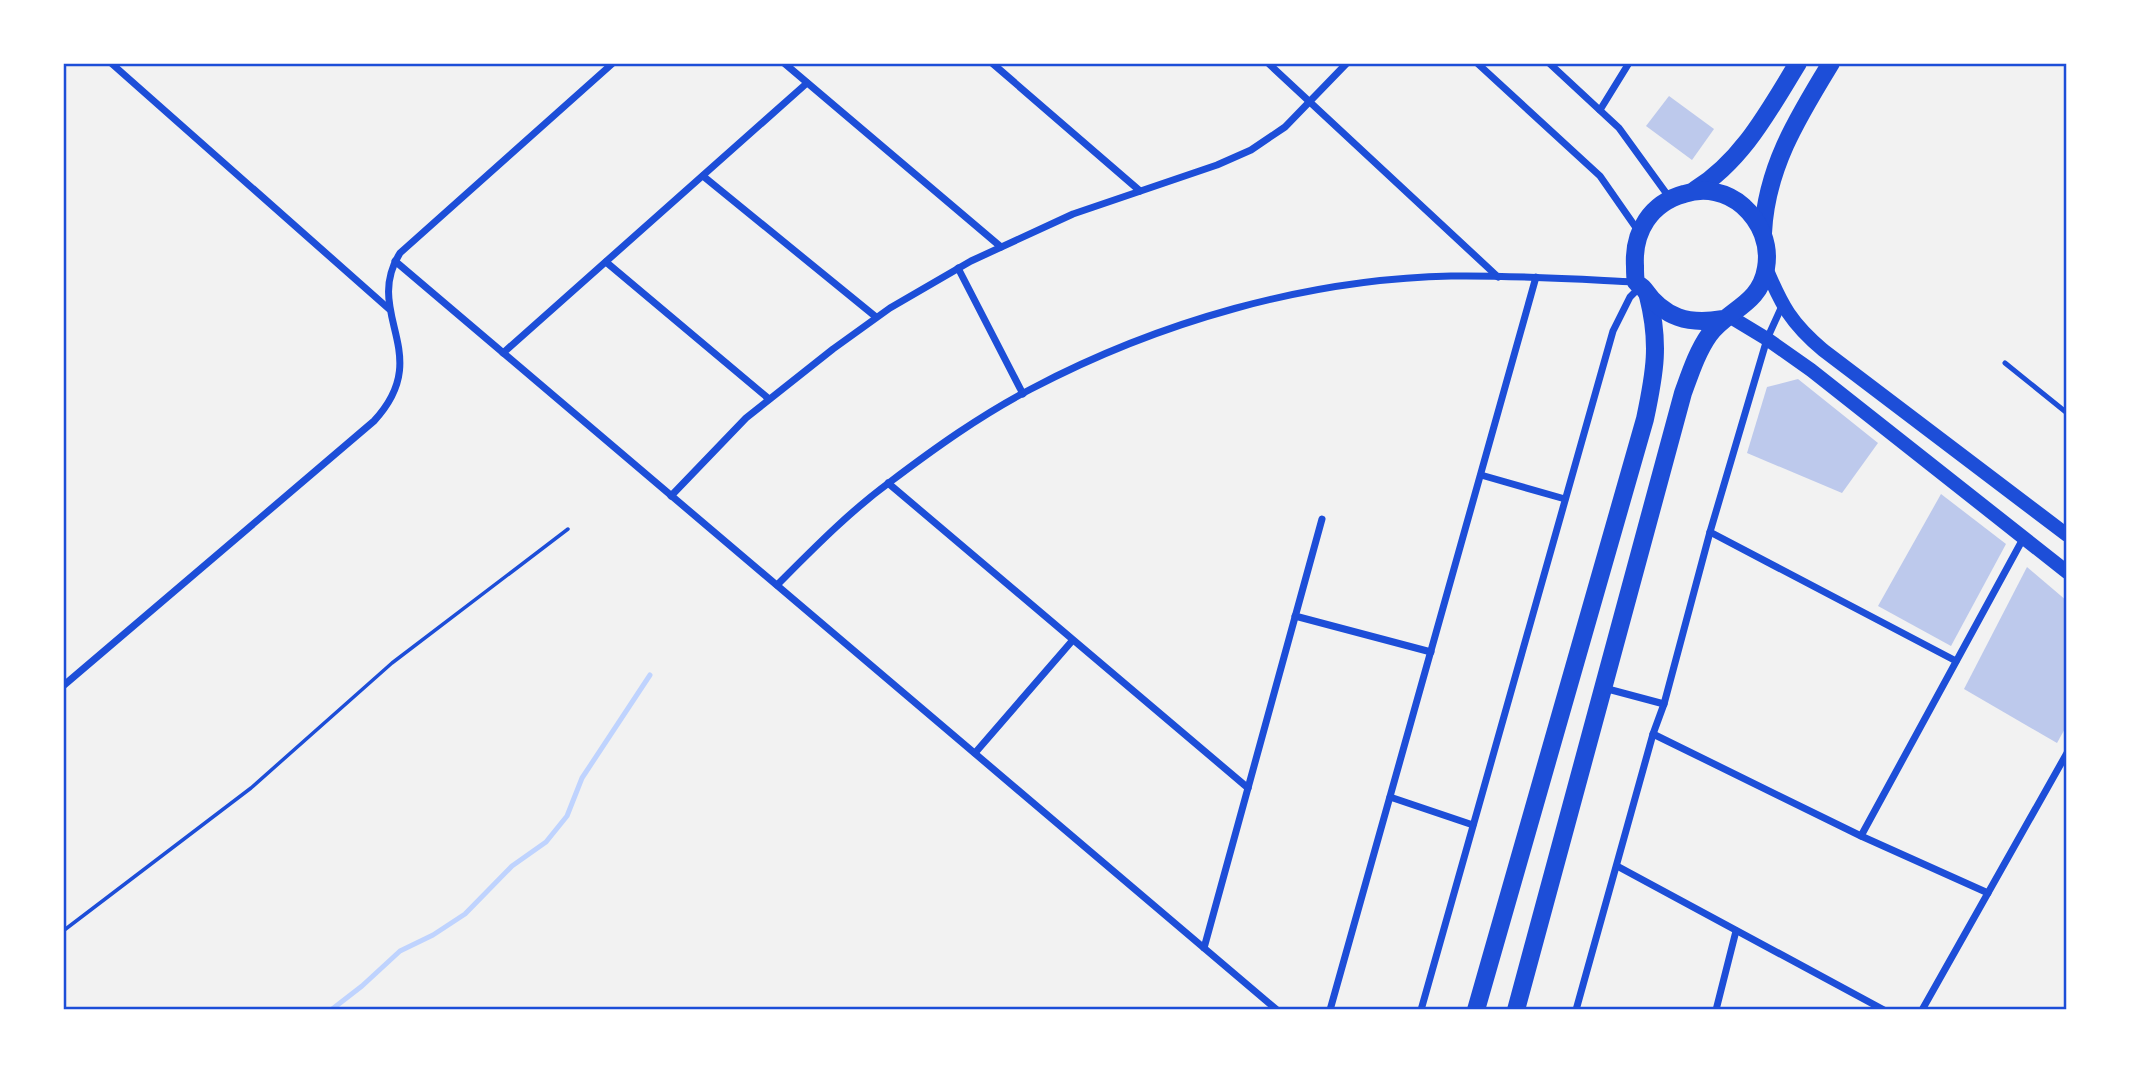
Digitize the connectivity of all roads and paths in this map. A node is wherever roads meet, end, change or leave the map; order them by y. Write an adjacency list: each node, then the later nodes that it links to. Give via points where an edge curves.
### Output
1 (111, 63): 30 (street)
2 (613, 63): 22 (street)
3 (783, 63): 12 (street)
4 (992, 63): 17 (street)
5 (1268, 63): 13 (street)
6 (1347, 63): 13 (street)
7 (1477, 63): 19 (street, via 1600,176)
8 (1549, 63): 14 (street)
9 (1629, 63): 14 (street)
10 (1798, 63): 16 (main road, via 1749,140 1714,178)
11 (1831, 63): 20 (main road, via 1779,156)
12 (807, 83): 15 (street); 21 (street)
13 (1310, 102): 17 (street, via 1285,127 1251,150); 26 (street)
14 (1600, 110): 18 (street, via 1619,128)
15 (703, 176): 23 (street); 31 (street)
16 (1695, 190): 18 (main road); 20 (main road, via 1736,200 1752,214)
17 (1140, 191): 21 (street, via 1073,214)
18 (1670, 198): 19 (main road, via 1655,208)
19 (1639, 233): 28 (main road, via 1634,256)
20 (1763, 233): 25 (main road)
21 (1001, 247): 24 (street)
22 (395, 261): 30 (street, via 387,293); 34 (street)
23 (606, 262): 34 (street); 37 (street)
24 (958, 268): 31 (street); 36 (street)
25 (1766, 268): 29 (main road); 32 (main road, via 1753,297)
26 (1498, 277): 27 (street); 36 (street, via 1449,276 1362,284 1277,298 1193,321 1111,351)
27 (1536, 277): 28 (street); 39 (street)
28 (1642, 288): 32 (main road, via 1663,310 1682,319 1702,322); 42 (street, via 1630,297 1613,331); 72 (main road, via 1655,324 1656,355 1645,419)
29 (1782, 306): 33 (street); 46 (main road, via 1823,350)
30 (390, 310): 54 (street, via 401,365 385,410)
31 (876, 317): 37 (street)
32 (1726, 317): 33 (main road); 55 (main road, via 1707,337 1683,393)
33 (1768, 339): 45 (street); 47 (main road)
34 (503, 353): 41 (street)
35 (2005, 363): 38 (lane)
36 (1023, 394): 40 (street)
37 (769, 400): 41 (street)
38 (2067, 412)
39 (1481, 475): 42 (street); 52 (street)
40 (888, 483): 49 (street); 51 (street)
41 (671, 496): 49 (street)
42 (1565, 499): 62 (street)
43 (1322, 519): 50 (street)
44 (569, 529): 66 (path, via 392,663 251,788)
45 (1710, 532): 53 (street); 56 (street)
46 (2067, 535)
47 (2024, 537): 48 (main road); 53 (street)
48 (2067, 572)
49 (777, 585): 58 (street)
50 (1295, 616): 52 (street); 60 (street)
51 (1072, 641): 58 (street); 60 (street)
52 (1431, 652): 61 (street)
53 (1956, 662): 63 (street)
54 (63, 686)
55 (1602, 688): 56 (street); 73 (main road)
56 (1664, 704): 57 (street)
57 (1653, 734): 63 (street); 64 (street)
58 (975, 753): 68 (street)
59 (2067, 753): 65 (street)
60 (1248, 788): 68 (street)
61 (1390, 797): 62 (street); 70 (street)
62 (1474, 825): 71 (street)
63 (1861, 836): 65 (street)
64 (1617, 866): 67 (street); 74 (street)
65 (1988, 893): 77 (street)
66 (63, 931)
67 (1736, 931): 75 (street); 76 (street)
68 (1204, 948): 69 (street)
69 (1277, 1010)
70 (1330, 1010)
71 (1421, 1010)
72 (1476, 1010)
73 (1516, 1010)
74 (1576, 1010)
75 (1716, 1010)
76 (1884, 1010)
77 (1922, 1010)

